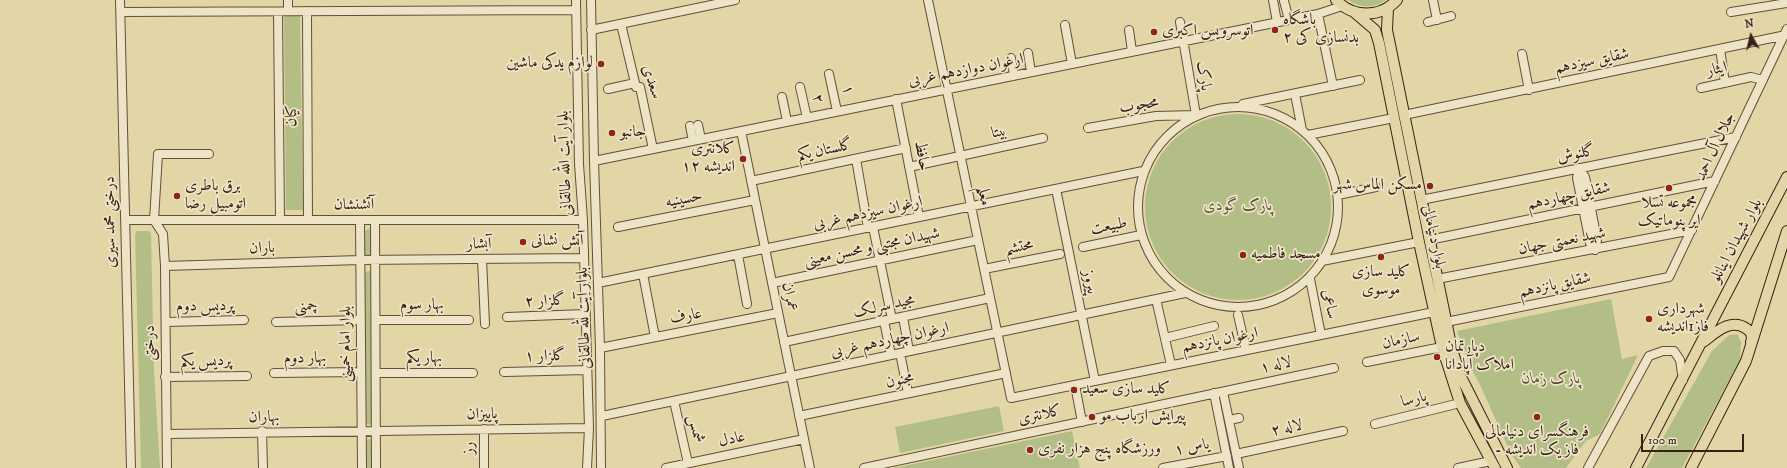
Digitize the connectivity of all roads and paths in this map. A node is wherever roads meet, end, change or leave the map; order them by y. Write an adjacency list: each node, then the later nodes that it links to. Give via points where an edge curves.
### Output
1 (120, 0): 16 (street, درختی محمد سیری)
2 (288, 0): 18 (street)
3 (576, 0): 14 (street, بلوار آیت الله طالقانی)
4 (591, 0): 30 (street, بلوار آیت لله طالقانی)
5 (735, 0): 28 (street)
6 (928, 0): 51 (street, معلم)
7 (1273, 0): 26 (street)
8 (1397, 0): 13 (main road)
9 (1433, 0): 24 (street)
10 (1284, 1): 23 (street)
11 (1339, 3): 19 (main road); 21 (street, ارغوان دوازدهم غربی)
12 (1787, 3): 20 (street)
13 (1388, 8): 19 (main road, via 1368,14); 59 (main road, بلوار دنیامالی, via 1387,30)
14 (576, 10): 15 (street); 95 (street, بلوار آیت الله طالقانی, via 579,164)
15 (307, 11): 18 (street); 92 (street, کیان)
16 (120, 12): 17 (street); 89 (street, درختی محمد سیری)
17 (278, 12): 18 (street); 91 (street, کیان)
18 (288, 12)
19 (1354, 12): 59 (main road, بلوار دنیامالی, via 1375,30)
20 (1731, 12)
21 (1318, 14): 23 (street, ارغوان دوازدهم غربی); 47 (street)
22 (1451, 16): 24 (street)
23 (1289, 20): 26 (street, ارغوان دوازدهم غربی)
24 (1437, 20): 27 (street)
25 (1180, 22): 33 (street, پارک)
26 (1277, 22): 33 (street, ارغوان دوازدهم غربی)
27 (1428, 22)
28 (621, 24): 30 (street); 45 (street, سعدی)
29 (1065, 25): 39 (street)
30 (591, 30): 74 (street, بلوار آیت لله طالقانی)
31 (1129, 30): 35 (street)
32 (1786, 33): 34 (street, شقایق سیزدهم); 44 (street, جلال آل احمد)
33 (1184, 41): 35 (street, ارغوان دوازدهم غربی); 58 (street, پارک)
34 (1720, 49): 46 (street); 52 (street, شقایق سیزدهم)
35 (1132, 52): 39 (street, ارغوان دوازدهم غربی)
36 (1028, 53): 40 (street)
37 (1522, 54): 52 (street)
38 (1011, 58): 42 (street)
39 (1072, 64): 40 (street, ارغوان دوازدهم غربی)
40 (1031, 72): 42 (street, ارغوان دوازدهم غربی)
41 (829, 74): 57 (street, ۱)
42 (1014, 75): 51 (street, ارغوان دوازدهم غربی)
43 (1360, 80): 47 (street)
44 (1763, 80): 46 (street, ایثار, via 1751,77); 66 (street, جلال آل احمد)
45 (635, 83): 50 (street); 70 (street, سعدی, via 636,88 640,86)
46 (1724, 83): 49 (street, ایثار)
47 (1333, 86): 53 (street)
48 (800, 87): 60 (street, ۲)
49 (1701, 88)
50 (608, 89)
51 (946, 89): 55 (street, ارغوان دوازدهم غربی); 72 (street, معلم)
52 (1529, 90): 59 (street, شقایق سیزدهم)
53 (1295, 94): 56 (street); 65 (street)
54 (782, 97): 61 (street)
55 (896, 99): 57 (street, ارغوان دوازدهم غربی); 69 (street, حافظ)
56 (1232, 106): 58 (street); 65 (street, via 1270,111)
57 (837, 111): 60 (street, ارغوان دوازدهم غربی)
58 (1196, 116): 63 (street, محجوب, via 1156,116); 77 (street, via 1179,125 1164,138)
59 (1399, 117): 65 (street, شقایق سیزدهم); 85 (main road, بلوار دنیامالی); 103 (main road, بلوار دنیامالی)
60 (807, 118): 61 (street, ارغوان دوازدهم غربی)
61 (787, 121): 64 (street, ارغوان دوازدهم غربی)
62 (694, 126): 68 (street)
63 (1088, 128)
64 (741, 131): 68 (street, ارغوان دوازدهم غربی); 79 (street, عمران)
65 (1305, 132): 83 (street, via 1320,148 1328,162)
66 (1736, 137): 76 (street, گلنوش); 80 (street, جلال آل احمد)
67 (1043, 138): 72 (street, بیتا)
68 (697, 140): 70 (street, ارغوان دوازدهم غربی)
69 (906, 148): 73 (street, گلستان یکم); 75 (street, حافظ)
70 (653, 149): 74 (street, ارغوان دوازدهم غربی)
71 (210, 154): 90 (street, via 158,154)
72 (960, 156): 75 (street, بیتا); 86 (street, معلم)
73 (856, 159): 79 (street, گلستان یکم); 97 (street)
74 (594, 161): 104 (street, بلوار آیت لله طالقانی)
75 (909, 167): 88 (street, حافظ)
76 (1579, 168): 85 (street, گلنوش); 87 (street, via 1577,178)
77 (1143, 171): 82 (street, ارغوان سیزدهم غربی); 100 (street, via 1137,203)
78 (1787, 177): 151 (main road, بلوار شهیدان اینانلو)
79 (751, 181): 84 (street, عمران)
80 (1715, 181): 87 (street, شقایق چهاردهم); 98 (street, جلال آل احمد)
81 (1376, 187): 83 (street)
82 (1056, 189): 86 (street, ارغوان سیزدهم غربی); 132 (street, پیروز)
83 (1338, 194): 116 (street, via 1336,229)
84 (755, 200): 96 (street, حسینیه); 107 (street, عمران)
85 (1421, 200): 102 (main road, بلوار دنیامالی)
86 (971, 207): 88 (street, ارغوان سیزدهم غربی); 101 (street, معلم)
87 (1587, 208): 102 (street, شقایق چهاردهم); 108 (street, via 1590,243)
88 (919, 217): 97 (street, ارغوان سیزدهم غربی)
89 (124, 220): 90 (street, آتشنشان); 199 (street, درختی محمد سیری)
90 (154, 220): 91 (street, آتشنشان); 117 (street, درختی, via 162,234)
91 (280, 220): 92 (street, آتشنشان)
92 (308, 220): 93 (street, آتشنشان)
93 (360, 220): 94 (street, آتشنشان); 113 (street, بلوار امام خمینی)
94 (375, 220): 95 (street, آتشنشان); 114 (street, بلوار امام خمینی)
95 (583, 220): 105 (street, بلوار آیت الله طالقانی)
96 (618, 227)
97 (871, 227): 107 (street, ارغوان سیزدهم غربی); 115 (street)
98 (1692, 230): 108 (street, شهید نعمتی جهان); 120 (street, جلال آل احمد)
99 (1787, 231): 158 (main road)
100 (1141, 235): 106 (street, طبیعت); 125 (street, via 1158,268 1170,282)
101 (978, 240): 115 (street, شهیدان مجتبی و محسن معینی); 118 (street, معلم)
102 (1429, 240): 122 (main road, بلوار دنیامالی)
103 (1418, 242): 116 (street); 129 (main road, بلوار دنیامالی)
104 (597, 243): 105 (street); 123 (street, بلوار آیت لله طالقانی)
105 (583, 244): 111 (street, بلوار آیت الله طالقانی)
106 (1083, 247)
107 (765, 249): 110 (street, ارغوان سیزدهم غربی); 124 (street, عمران)
108 (1595, 250): 122 (street, شهید نعمتی جهان)
109 (1060, 254): 118 (street, محتشم)
110 (738, 255): 119 (street, ارغوان سیزدهم غربی); 128 (street)
111 (583, 258): 112 (street, آبشار); 131 (street, بلوار آیت الله طالقانی)
112 (482, 259): 114 (street, آبشار); 144 (street)
113 (360, 260): 114 (street, آبشار); 117 (street, باران); 137 (street, بلوار امام خمینی)
114 (375, 260): 138 (street, بلوار امام خمینی)
115 (879, 261): 124 (street, شهیدان مجتبی و محسن معینی); 140 (street)
116 (1322, 261): 121 (street)
117 (165, 266): 141 (street, درختی)
118 (984, 269): 126 (street, معلم)
119 (643, 274): 123 (street, ارغوان سیزدهم غربی); 148 (street)
120 (1669, 277): 143 (street, شقایق پانزدهم)
121 (1310, 279): 125 (street, via 1282,297 1253,306 1219,306); 147 (street, ساعی)
122 (1437, 279): 143 (main road, بلوار دنیامالی)
123 (598, 283): 153 (street, بلوار آیت لله طالقانی)
124 (772, 283): 130 (street, عمران)
125 (1185, 293): 127 (street, ارغوان چهاردهم غربی)
126 (990, 298): 134 (street, مجید سرلک); 146 (street, معلم)
127 (1156, 299): 132 (street, ارغوان چهاردهم غربی); 149 (street)
128 (747, 304)
129 (1434, 312): 147 (street, ارغوان پانزدهم); 152 (main road, بلوار دنیامالی)
130 (778, 313): 148 (street, عارف); 150 (street, عمران)
131 (586, 314): 135 (street, گلزار ۲); 162 (street, بلوار آیت الله طالقانی)
132 (1081, 314): 146 (street, ارغوان چهاردهم غربی); 173 (street, پیروز)
133 (1238, 315): 154 (street)
134 (903, 317): 140 (street, مجید سرلک); 155 (street)
135 (507, 318)
136 (244, 320): 141 (street, پردیس دوم)
137 (361, 320): 142 (street, چمنی); 163 (street, بلوار امام خمینی)
138 (376, 320): 139 (street, بهار سوم); 165 (street, بلوار امام خمینی)
139 (469, 320)
140 (888, 320): 150 (street, مجید سرلک); 157 (street)
141 (166, 322): 171 (street, درختی)
142 (276, 322)
143 (1446, 322): 214 (main road, بلوار دنیامالی, via 1461,377)
144 (485, 324)
145 (1214, 326): 149 (street)
146 (997, 332): 155 (street, ارغوان چهاردهم غربی); 167 (street, معلم)
147 (1321, 335): 154 (street, ارغوان پانزدهم)
148 (655, 337): 153 (street, عارف)
149 (1165, 338): 160 (street)
150 (784, 342): 170 (street, عمران)
151 (1700, 345): 158 (main road, via 1719,329 1728,325 1741,326 1751,333 1753,338); 172 (main road, بلوار شهیدان اینانلو)
152 (1442, 347): 159 (street, سازمان); 180 (main road, بلوار دنیامالی)
153 (600, 348): 181 (street, بلوار آیت لله طالقانی)
154 (1246, 350): 160 (street, ارغوان پانزدهم)
155 (909, 351): 156 (street, ارغوان چهاردهم غربی)
156 (900, 353): 157 (street, ارغوان چهاردهم غربی); 176 (street)
157 (891, 355): 170 (street, ارغوان چهاردهم غربی)
158 (1746, 361): 217 (main road)
159 (1367, 362)
160 (1171, 366): 173 (street, ارغوان پانزدهم)
161 (1334, 368): 175 (street, لاله ۱)
162 (587, 370): 164 (street, گلزار ۱); 187 (street, بلوار آیت الله طالقانی)
163 (361, 372): 168 (street, بهار دوم); 189 (street, بلوار امام خمینی)
164 (504, 372)
165 (376, 373): 166 (street, بهار یکم); 191 (street, بلوار امام خمینی)
166 (473, 373)
167 (1006, 373): 176 (street, مجنون); 178 (street, معلم)
168 (274, 374)
169 (247, 376): 171 (street, پردیس یکم)
170 (791, 376): 179 (street, ارغوان چهاردهم غربی); 182 (street, عمران)
171 (165, 377): 193 (street, درختی)
172 (1683, 380): 215 (street, via 1680,360 1674,351 1663,351 1649,356); 216 (main road, بلوار شهیدان اینانلو)
173 (1095, 381): 174 (street, ارغوان پانزدهم)
174 (1075, 385): 178 (street, ارغوان پانزدهم); 185 (street)
175 (1223, 392): 177 (street, کلانتری); 184 (street)
176 (908, 393): 182 (street, مجنون)
177 (1214, 393): 185 (street, کلانتری); 196 (street)
178 (1011, 398)
179 (674, 401): 181 (street, ارغوان چهاردهم غربی); 197 (street, شمس)
180 (1460, 403): 186 (street, پارسا); 198 (main road, بلوار دنیامالی)
181 (602, 416): 206 (street, بلوار آیت لله طالقانی)
182 (799, 416): 194 (street, عمران)
183 (1239, 418): 184 (street)
184 (1229, 420): 195 (street)
185 (1082, 422): 209 (street, کلانتری)
186 (1375, 424)
187 (589, 428): 188 (street, پاییزان); 205 (street, بلوار آیت الله طالقانی)
188 (484, 429): 191 (street, پاییزان); 204 (street, رز)
189 (362, 430): 190 (street, بهاران); 191 (street, پاییزان); 202 (street, بلوار امام خمینی)
190 (262, 431): 193 (street, بهاران); 201 (street)
191 (376, 431): 203 (street, بلوار امام خمینی)
192 (1344, 431): 195 (street, لاله ۲)
193 (166, 434): 200 (street, درختی)
194 (804, 439): 197 (street, عادل); 208 (street, عمران)
195 (1236, 454): 212 (street)
196 (1227, 456): 210 (street, یاس ۱); 211 (street)
197 (688, 464): 207 (street, عادل)
198 (1493, 465): 213 (street)
199 (131, 468)
200 (167, 468)
201 (263, 468)
202 (362, 468)
203 (376, 468)
204 (484, 468)
205 (587, 468)
206 (601, 468)
207 (666, 468)
208 (810, 468)
209 (864, 468)
210 (1163, 468)
211 (1230, 468)
212 (1239, 468)
213 (1458, 468)
214 (1507, 468)
215 (1588, 468)
216 (1636, 468)
217 (1691, 468)

